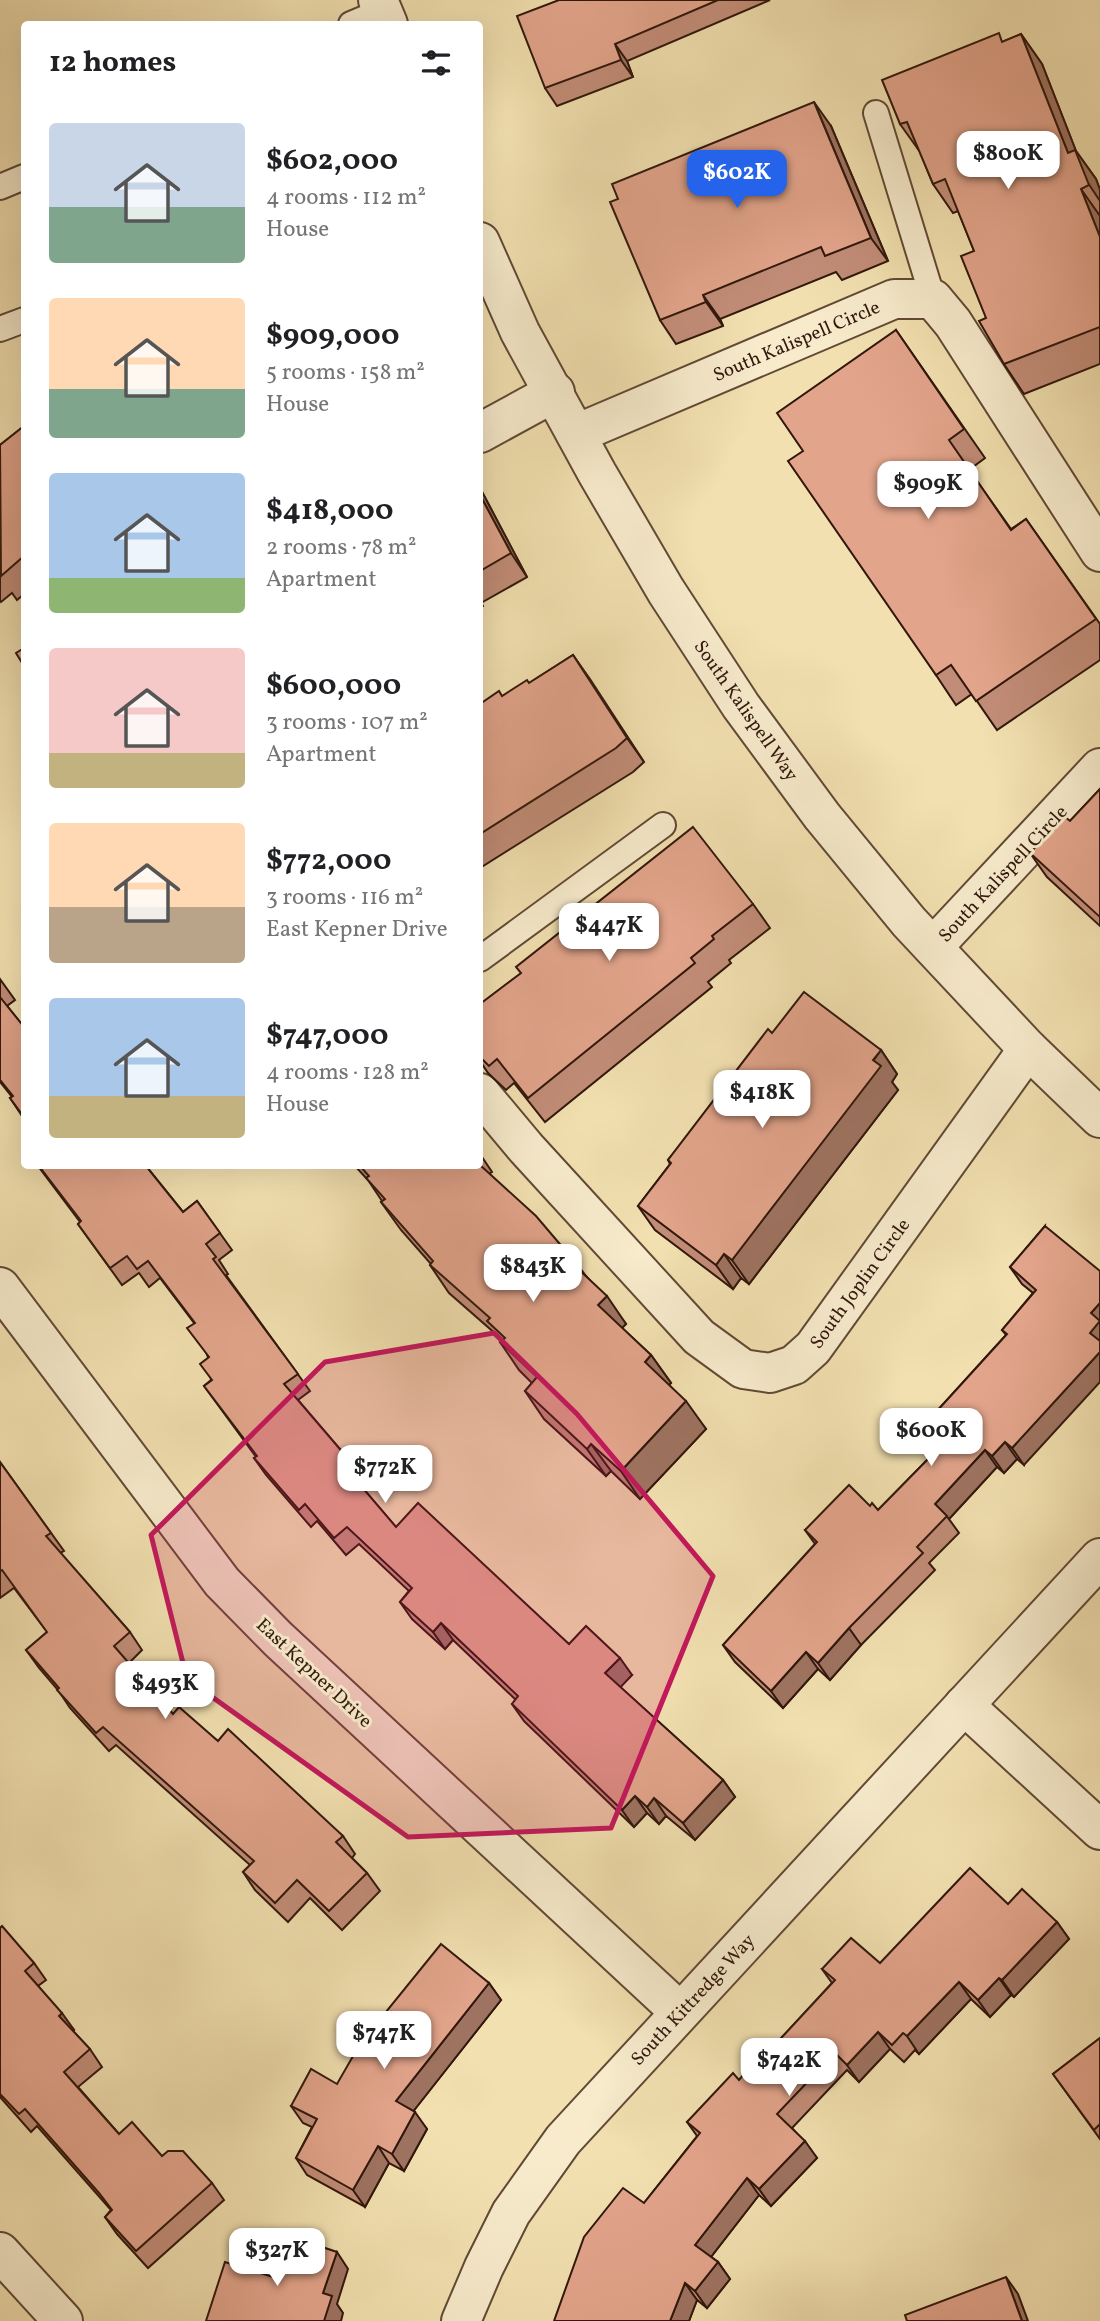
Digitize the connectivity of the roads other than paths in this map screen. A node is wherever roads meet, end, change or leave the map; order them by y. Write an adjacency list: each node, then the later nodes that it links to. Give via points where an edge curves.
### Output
1 (876, 113): 5 (lane)
2 (21, 178): 3 (lane)
3 (0, 187)
4 (483, 249): 8 (street, South Kalispell Way, via 520,332)
5 (933, 299): 10 (street, South Kalispell Circle, via 894,299); 11 (street)
6 (21, 321): 7 (lane)
7 (0, 329)
8 (555, 392): 9 (street); 10 (street, South Kalispell Way)
9 (483, 431)
10 (576, 433): 14 (street, South Kalispell Way, via 666,591 741,706 822,816)
11 (1100, 552)
12 (1100, 768): 14 (street, South Kalispell Circle)
13 (663, 825): 15 (lane)
14 (933, 947): 16 (street, South Kalispell Way)
15 (483, 957)
16 (1028, 1049): 17 (street, South Joplin Circle, via 813,1348 794,1365 769,1373 743,1369 699,1337); 18 (street, South Kalispell Way)
17 (483, 1097)
18 (1100, 1118)
19 (0, 1287): 23 (street, East Kepner Drive, via 222,1582 288,1649)
20 (1100, 1558): 21 (street, South Kittredge Way)
21 (964, 1705): 22 (street); 23 (street, South Kittredge Way)
22 (1100, 1830)
23 (680, 2012): 26 (street, South Kittredge Way, via 556,2150 511,2214)
24 (0, 2252): 25 (street)
25 (63, 2321)
26 (461, 2321)

